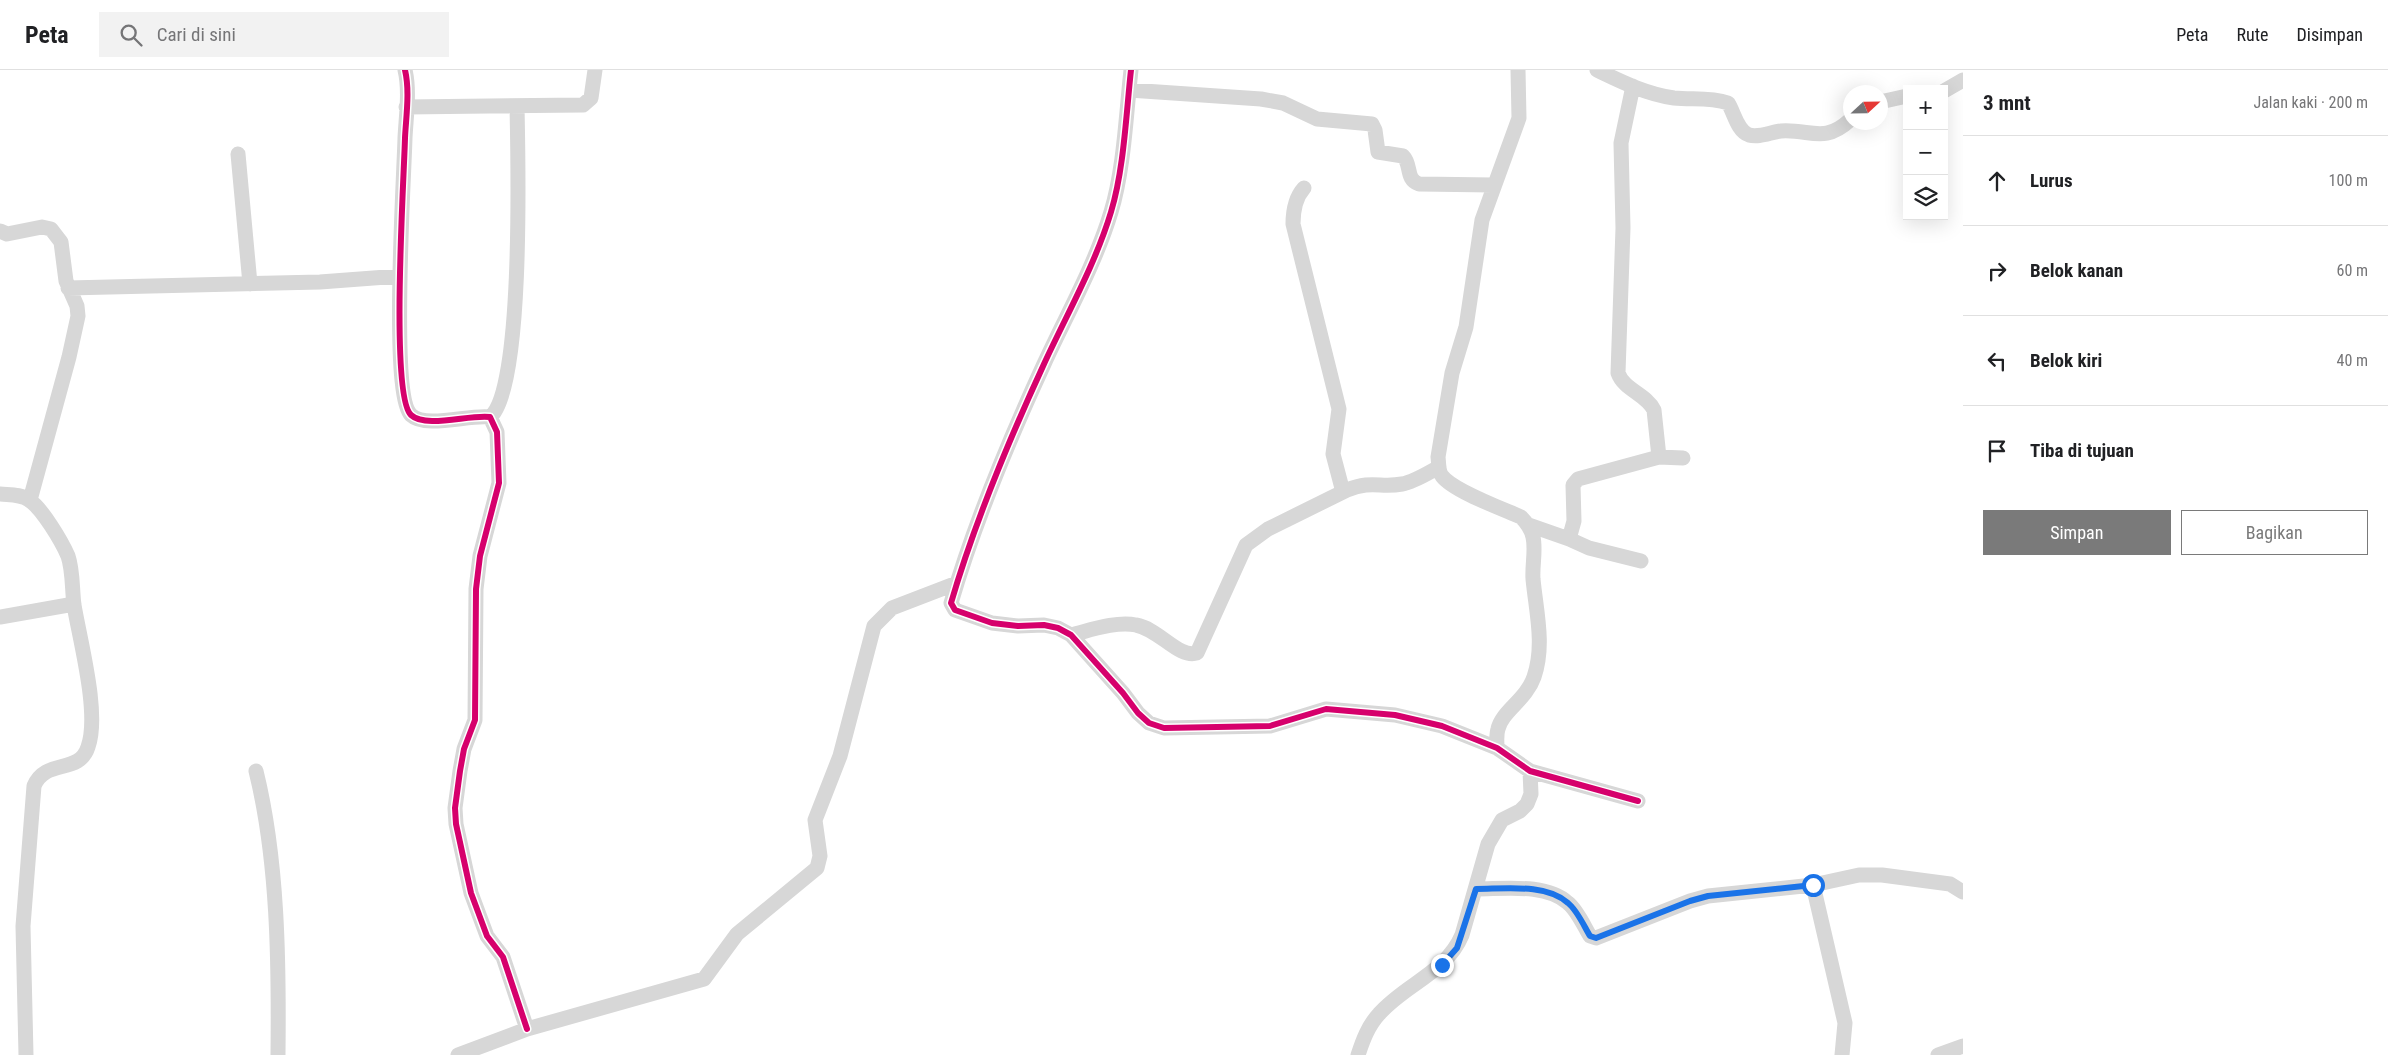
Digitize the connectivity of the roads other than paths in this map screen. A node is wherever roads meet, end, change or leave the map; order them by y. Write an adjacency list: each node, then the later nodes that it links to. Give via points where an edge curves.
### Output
1 (405, 70): 13 (street)
2 (595, 70): 12 (street, via 592,98 583,105)
3 (1131, 70): 9 (street)
4 (1518, 70): 16 (street, via 1519,118)
5 (1597, 70): 7 (street)
6 (1963, 80): 8 (street)
7 (1633, 86): 14 (street, via 1651,94 1728,103 1742,130 1750,135 1789,131 1825,135); 23 (street, via 1621,143 1623,228 1618,373 1622,381 1652,404)
8 (1948, 89)
9 (1129, 90): 16 (street, via 1261,99 1282,103 1317,119 1372,124 1378,152 1403,156 1414,182); 32 (street, via 1111,212 971,537)
10 (1903, 97): 11 (street)
11 (1888, 100)
12 (517, 106): 13 (street); 22 (street, via 517,284 503,391 495,413)
13 (406, 107): 19 (street)
14 (1843, 126)
15 (238, 154): 20 (street)
16 (1493, 185): 25 (street, via 1482,220 1466,327 1452,373)
17 (1304, 188): 26 (street, via 1292,211 1293,224 1338,408 1333,454)
18 (0, 232): 21 (street, via 7,234 42,227 51,229 61,242)
19 (400, 276): 20 (street); 22 (street, via 400,358 405,400 411,415 434,421 481,415)
20 (250, 284): 21 (street)
21 (68, 288): 28 (street, via 78,316)
22 (490, 417): 43 (street, via 497,432 499,483 480,556 476,589 475,720 464,749 455,808 471,893 487,936 503,957)
23 (1660, 457): 24 (street); 30 (street, via 1578,479 1573,485 1574,521)
24 (1682, 458)
25 (1439, 467): 26 (street, via 1405,484 1367,484); 29 (street, via 1442,476 1456,487 1521,517)
26 (1343, 492): 35 (street, via 1268,529 1246,545 1197,653 1184,654 1150,628 1134,624)
27 (0, 494): 28 (street)
28 (30, 500): 33 (street, via 68,556)
29 (1528, 525): 30 (street); 36 (street, via 1533,538 1539,653 1529,690 1501,720 1497,730)
30 (1569, 539): 31 (street, via 1588,548)
31 (1641, 561)
32 (957, 583): 35 (street, via 951,603 955,610 992,623 1044,625); 43 (street, via 892,608 874,626 840,756 815,820 820,856 817,868 737,934 704,980)
33 (74, 604): 34 (street); 45 (street, via 91,709 90,736 84,756 77,762 44,772 38,776 34,786 23,926)
34 (0, 618)
35 (1071, 635): 36 (street, via 1138,713 1148,723 1164,728 1270,726 1326,709 1345,710 1395,714 1433,724)
36 (1497, 748): 38 (street)
37 (256, 771): 46 (street, via 274,905)
38 (1530, 771): 39 (street); 41 (street, via 1531,794 1527,804 1496,827)
39 (1638, 801)
40 (1813, 885): 41 (street, via 1708,896 1596,938 1590,936 1570,904 1559,896 1514,889); 42 (street, via 1859,875 1882,875 1950,884); 49 (street, via 1845,1023)
41 (1476, 889): 48 (street, via 1457,948 1442,965 1379,1014 1365,1033)
42 (1963, 892)
43 (528, 1029): 47 (street)
44 (1963, 1046): 50 (street)
45 (26, 1055)
46 (278, 1055)
47 (458, 1055)
48 (1358, 1055)
49 (1842, 1055)
50 (1938, 1055)

